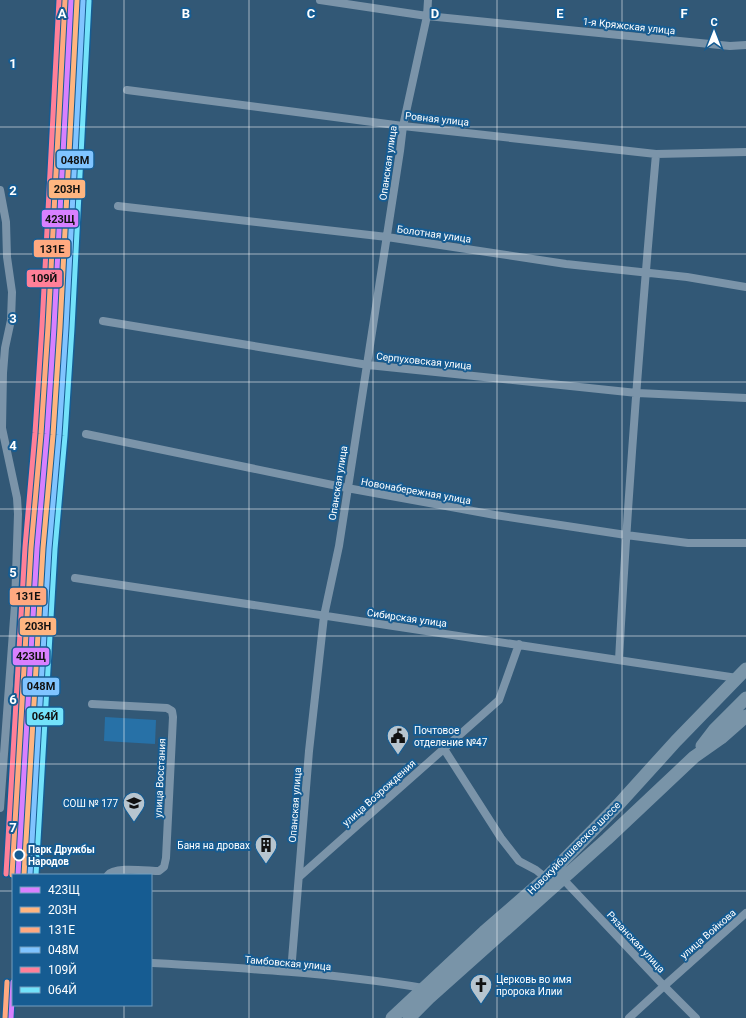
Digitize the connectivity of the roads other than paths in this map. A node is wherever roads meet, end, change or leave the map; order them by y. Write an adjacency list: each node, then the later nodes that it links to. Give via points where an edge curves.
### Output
1 (320, 0): 3 (street, 1-я Кряжская улица)
2 (428, 0): 3 (street, Опанская улица)
3 (427, 16): 4 (street, 1-я Кряжская улица, via 730,46); 6 (street, Опанская улица)
4 (746, 45)
5 (127, 90): 6 (street, Ровная улица)
6 (402, 126): 8 (street, Ровная улица); 11 (street, Опанская улица)
7 (746, 152): 8 (street, Ровная улица)
8 (656, 154): 12 (street)
9 (0, 190): 32 (street, via 6,222 12,292 11,320 5,348 2,428 18,514 15,606)
10 (118, 206): 11 (street, Болотная улица)
11 (387, 237): 12 (street, Болотная улица, via 566,264); 15 (street, Опанская улица)
12 (646, 273): 13 (street, Болотная улица); 16 (street)
13 (746, 287)
14 (103, 321): 15 (street, Серпуховская улица)
15 (368, 365): 16 (street, Серпуховская улица); 19 (street, Опанская улица)
16 (636, 393): 17 (street, Серпуховская улица); 20 (street)
17 (746, 398)
18 (86, 434): 19 (street, Новонабережная улица)
19 (347, 488): 20 (street, Новонабережная улица, via 495,515); 23 (street, Опанская улица, via 339,546)
20 (626, 535): 21 (street, Новонабережная улица, via 688,543); 25 (street)
21 (746, 543)
22 (75, 578): 23 (street, Сибирская улица)
23 (324, 616): 24 (street, Сибирская улица); 34 (street, Опанская улица, via 308,751)
24 (519, 644): 25 (street, Сибирская улица); 30 (street, улица Возрождения, via 498,700)
25 (619, 660): 26 (street, Сибирская улица)
26 (741, 674): 35 (main road, Новокуйбышевское шоссе)
27 (746, 698): 31 (main road, Новокуйбышевское шоссе, via 715,729)
28 (92, 704): 33 (street, улица Восстания, via 167,708 172,711 173,718 164,867 159,871 118,870)
29 (746, 716): 31 (main road, Новокуйбышевское шоссе)
30 (444, 749): 34 (street, улица Возрождения); 35 (street, via 501,838 519,861)
31 (694, 757): 36 (main road, Новокуйбышевское шоссе)
32 (0, 808)
33 (108, 874)
34 (299, 877): 39 (street, Опанская улица)
35 (546, 878): 41 (main road, Новокуйбышевское шоссе)
36 (563, 878): 40 (street, Рязанская улица); 43 (main road, Новокуйбышевское шоссе)
37 (746, 913): 40 (street, улица Войкова)
38 (152, 963): 39 (street, Тамбовская улица)
39 (291, 972): 41 (street, Тамбовская улица)
40 (664, 986): 44 (street, улица Войкова); 45 (street, Рязанская улица)
41 (423, 988): 42 (main road, Новокуйбышевское шоссе)
42 (392, 1018)
43 (409, 1018)
44 (629, 1018)
45 (696, 1018)

